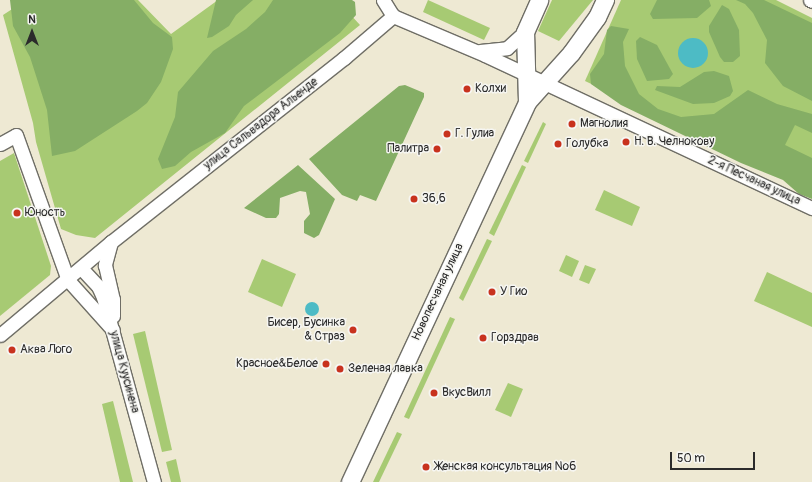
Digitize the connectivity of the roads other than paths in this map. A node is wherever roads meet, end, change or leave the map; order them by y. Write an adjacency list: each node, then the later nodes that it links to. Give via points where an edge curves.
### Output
1 (383, 0): 4 (street)
2 (540, 0): 5 (main road)
3 (605, 0): 8 (main road, Новопесчаная улица, via 597,17 571,52)
4 (393, 16): 6 (street); 12 (street, улица Сальвадора Альенде, via 344,58)
5 (525, 32): 6 (street, via 499,51); 7 (main road, Новопесчаная улица)
6 (477, 51): 7 (street)
7 (527, 75): 8 (street); 9 (main road, Новопесчаная улица)
8 (544, 82): 9 (main road, Новопесчаная улица); 11 (street, 2-я Песчаная улица)
9 (527, 102): 18 (main road, Новопесчаная улица)
10 (0, 144): 14 (street, via 16,135)
11 (812, 208)
12 (111, 242): 13 (street, улица Сальвадора Альенде); 15 (street, via 105,265 113,299)
13 (81, 268): 14 (street, улица Сальвадора Альенде); 15 (street, улица Куусинена, via 98,286)
14 (68, 280): 15 (street); 16 (street, улица Сальвадора Альенде)
15 (113, 330): 17 (street, улица Куусинена)
16 (0, 335)
17 (154, 482)
18 (350, 482)

